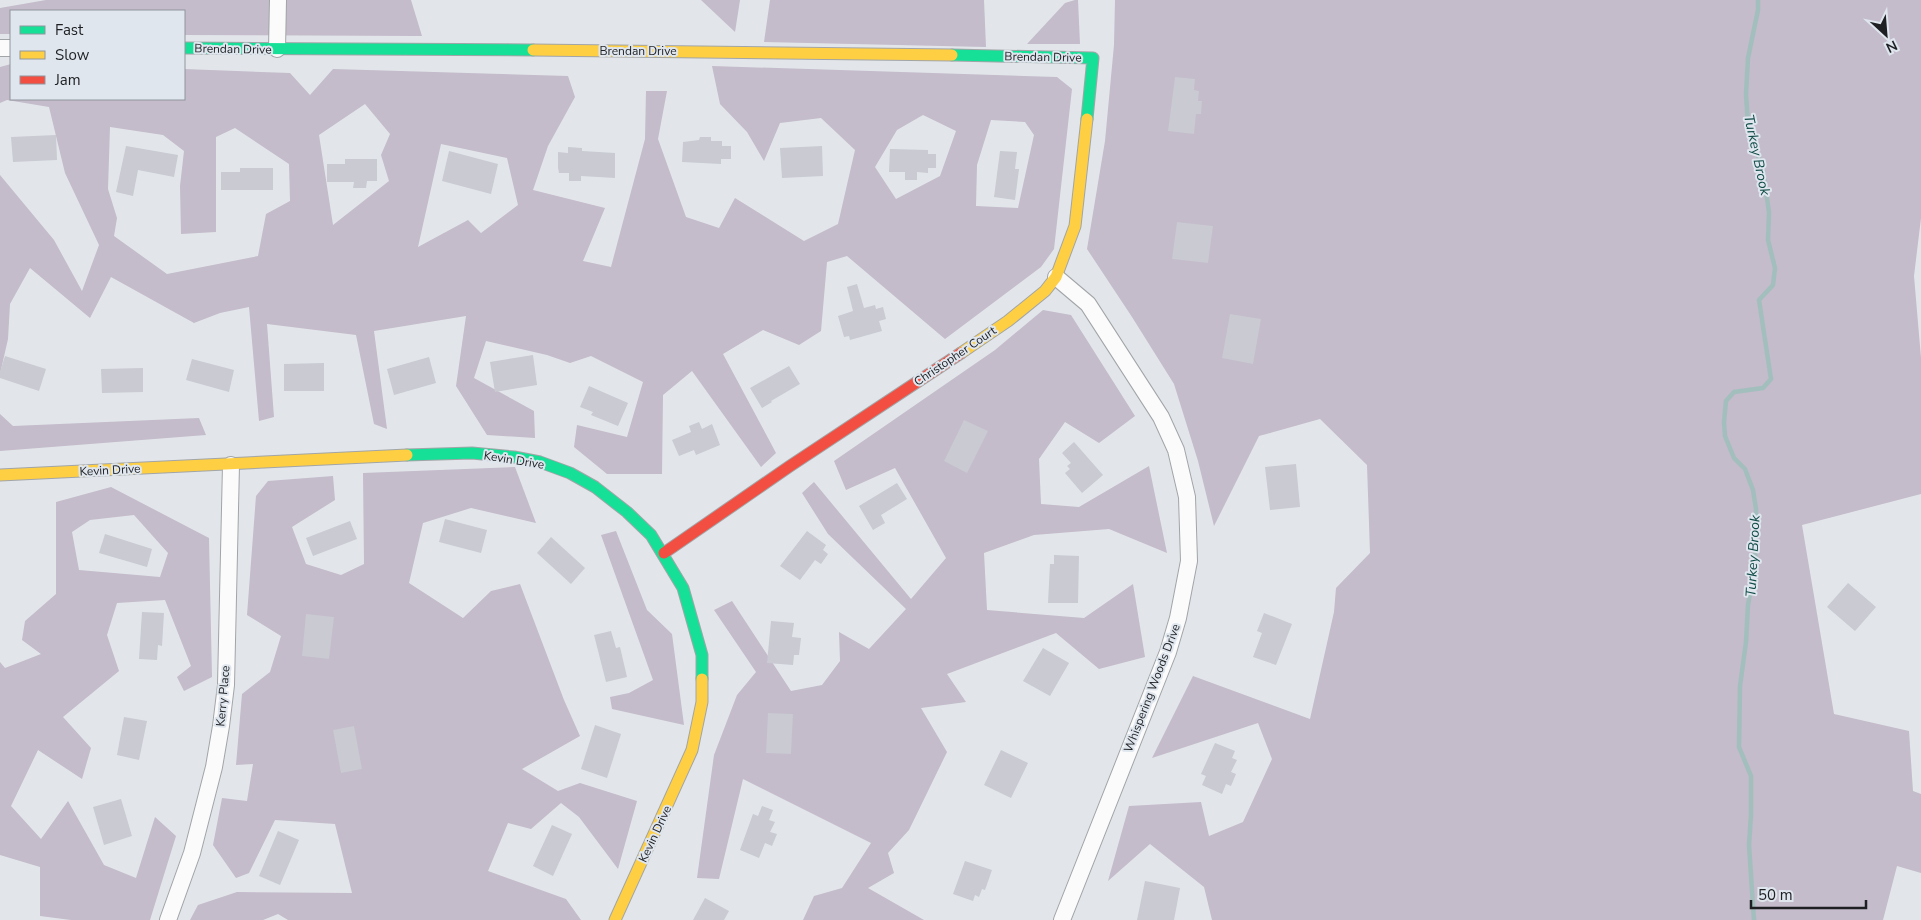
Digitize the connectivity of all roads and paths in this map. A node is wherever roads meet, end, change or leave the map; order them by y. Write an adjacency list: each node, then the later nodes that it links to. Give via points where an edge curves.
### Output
1 (278, 0): 3 (street)
2 (185, 48): 3 (street, Brendan Drive)
3 (277, 49): 4 (street, Brendan Drive, via 699,51)
4 (1092, 58): 5 (street, Christopher Court, via 1075,226)
5 (1056, 277): 8 (street, Christopher Court, via 1045,291 1008,321); 11 (street, Whispering Woods Drive, via 1088,304 1161,417 1176,450 1187,497 1189,524 1189,561 1168,652)
6 (231, 464): 7 (street, Kevin Drive); 8 (street, Kevin Drive, via 472,453 540,462 595,487 627,512); 9 (street, Kerry Place, via 226,685 221,726 192,853)
7 (0, 475)
8 (664, 553): 10 (street, Kevin Drive, via 683,588 700,646 703,680 698,730 681,776)
9 (168, 920)
10 (615, 920)
11 (1062, 920)

